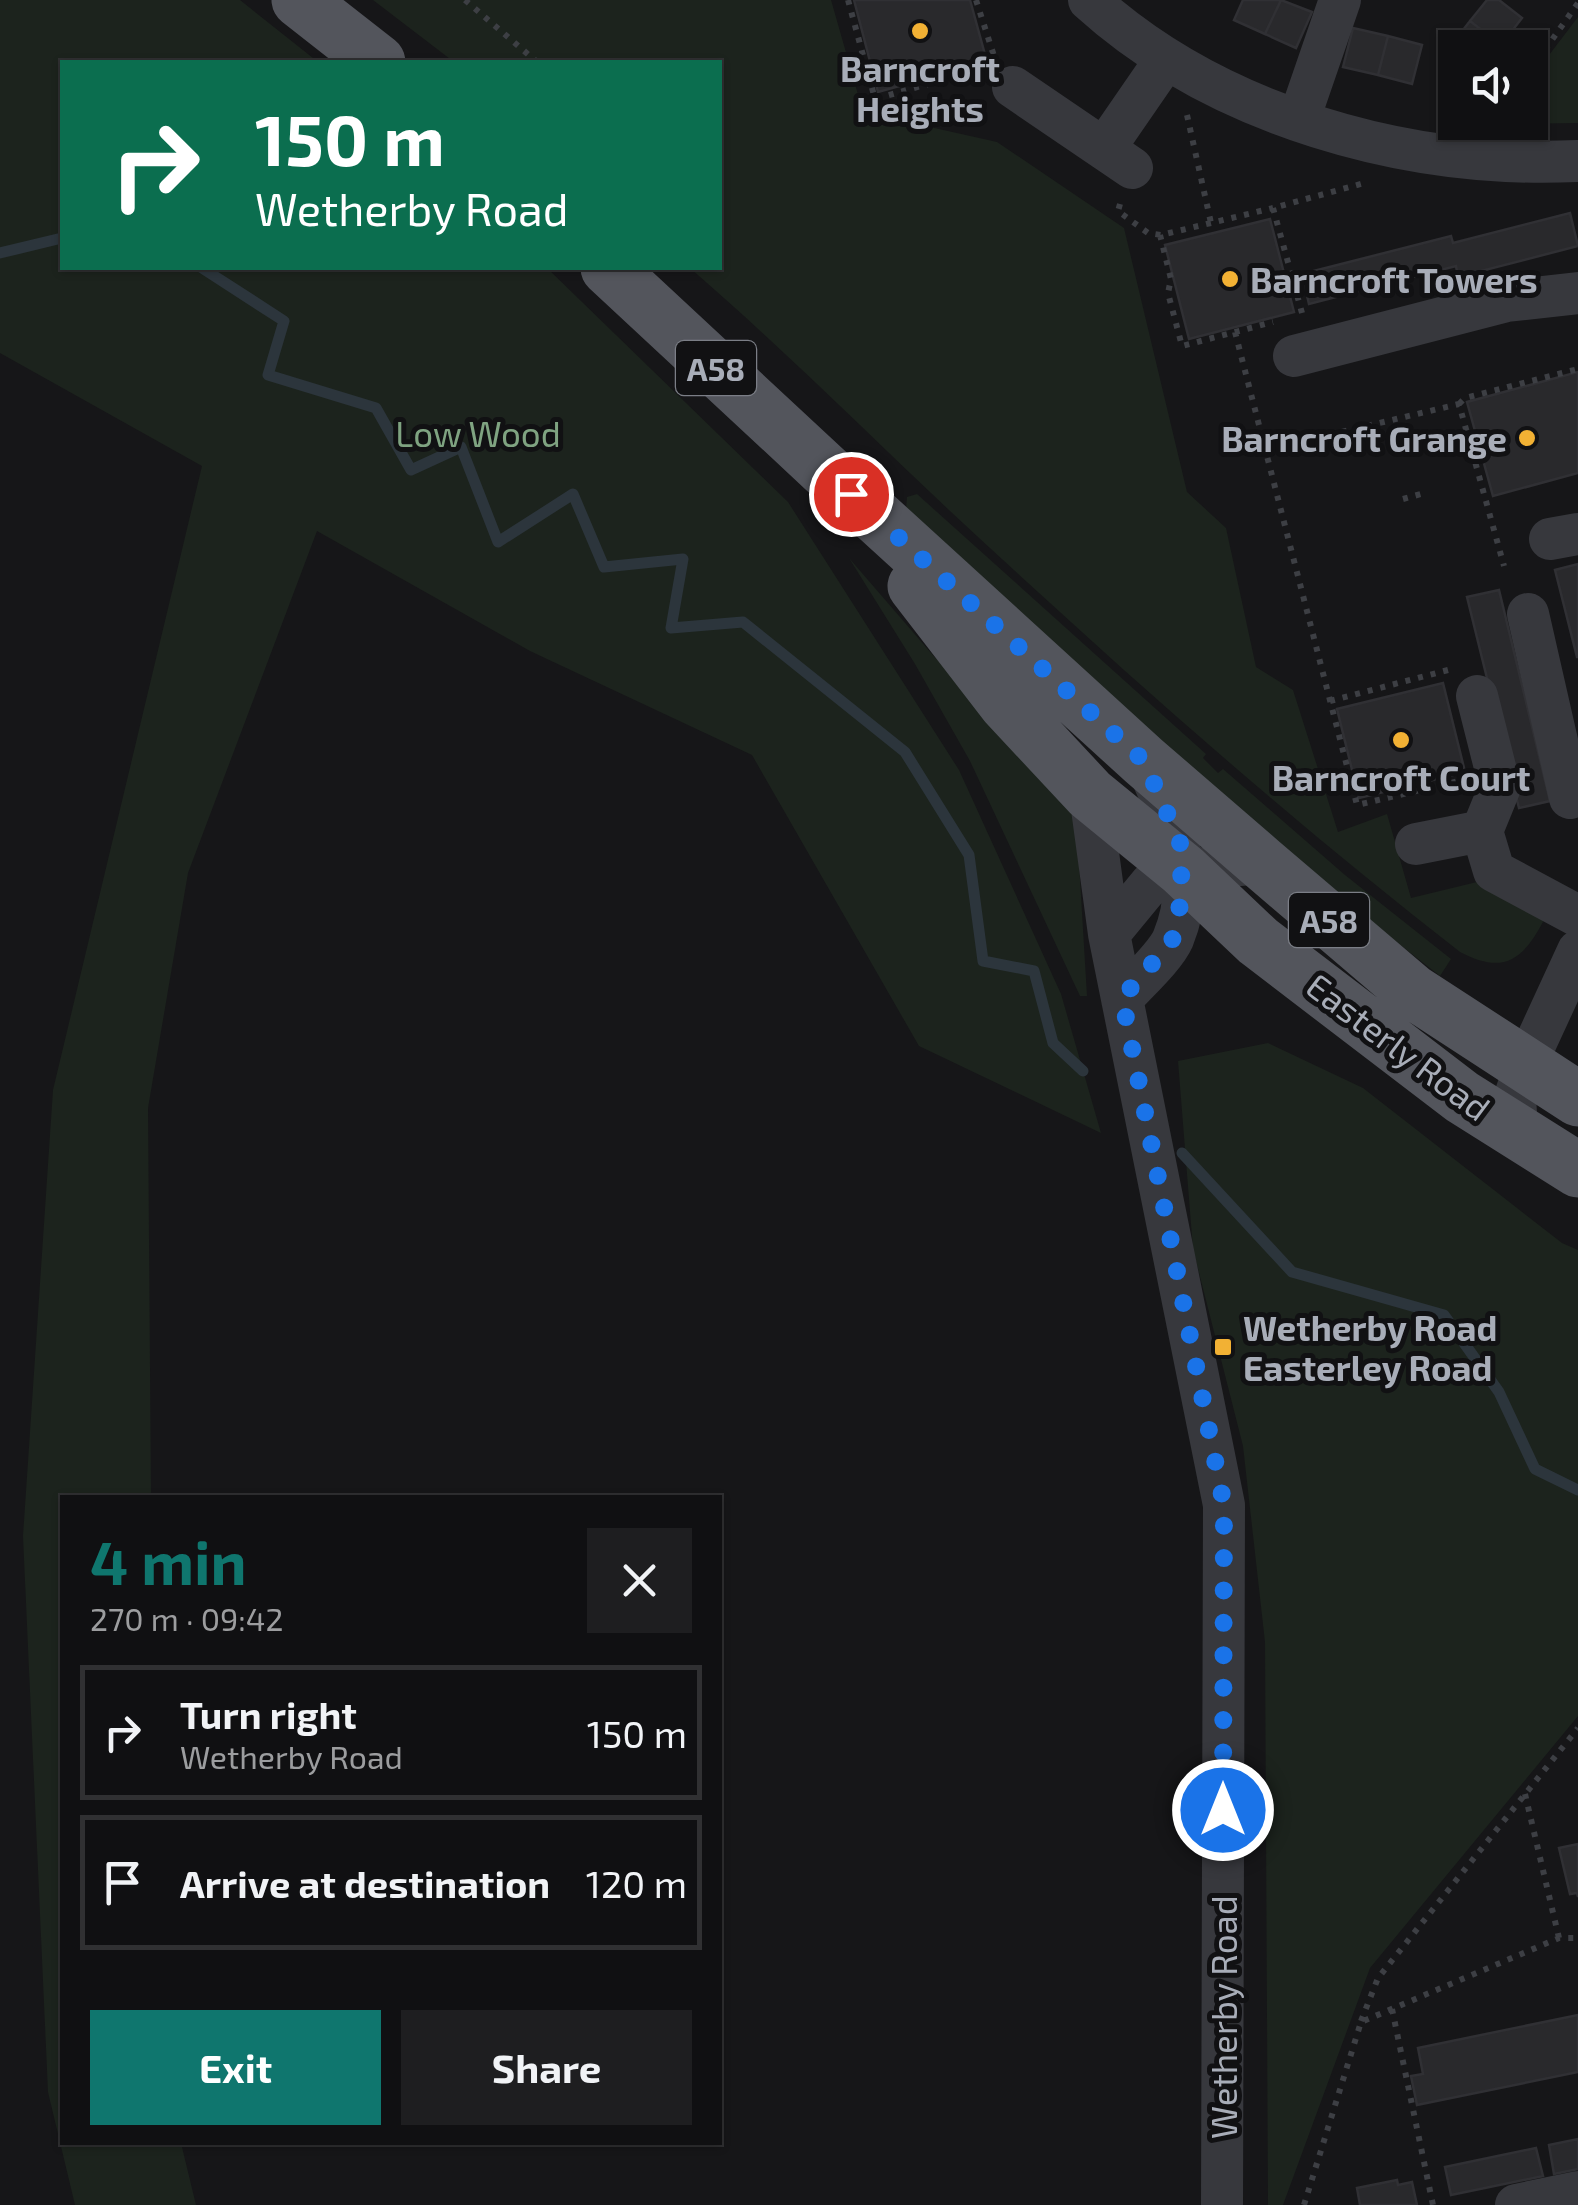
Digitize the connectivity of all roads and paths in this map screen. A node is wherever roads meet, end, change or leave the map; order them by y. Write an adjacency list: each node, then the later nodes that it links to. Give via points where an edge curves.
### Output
1 (299, 0): 9 (main road)
2 (465, 0): 10 (path)
3 (848, 0): 12 (path, via 875,99)
4 (976, 0): 12 (path)
5 (1089, 0): 11 (street)
6 (1340, 0): 13 (street)
7 (1578, 3): 8 (path)
8 (1548, 46)
9 (375, 60)
10 (535, 60)
11 (1171, 62): 13 (street); 15 (street); 18 (path)
12 (1005, 76): 15 (street)
13 (1298, 118): 14 (street)
14 (1425, 152): 16 (street, via 1467,160); 17 (path, via 1386,178)
15 (1118, 158): 19 (path, via 1118,211)
16 (1578, 161)
17 (1273, 208): 18 (path); 22 (path, via 1302,315)
18 (1211, 223): 19 (path)
19 (1160, 234): 22 (path, via 1182,346)
20 (610, 270): 27 (main road, A58)
21 (1578, 292): 23 (street, via 1507,301)
22 (1234, 332): 26 (path)
23 (1294, 356)
24 (1578, 369): 25 (path)
25 (1459, 404): 26 (path); 30 (path)
26 (1266, 450): 33 (path)
27 (824, 470): 35 (main road, A58); 37 (main road, A58, via 1006,704)
28 (1428, 492): 29 (path)
29 (1403, 499)
30 (1504, 566)
31 (1528, 614): 34 (street)
32 (1463, 687): 33 (path, via 1448,670); 39 (street, via 1500,787)
33 (1330, 701): 36 (path, via 1356,805)
34 (1565, 722): 38 (street)
35 (1144, 761): 41 (main road, Easterly Road / A58); 42 (street, via 1180,842)
36 (1472, 778)
37 (1090, 794): 42 (main road, Easterly Road / A58); 45 (street, Wetherby Road)
38 (1570, 798)
39 (1482, 831): 40 (street); 43 (street, via 1494,872)
40 (1416, 844)
41 (1262, 863): 42 (street); 49 (main road, Easterly Road / A58, via 1412,991)
42 (1183, 870): 44 (main road, Easterly Road / A58); 45 (street, via 1151,883); 46 (street)
43 (1578, 916)
44 (1248, 931): 46 (street); 50 (main road, Easterly Road / A58)
45 (1109, 934): 48 (street, Wetherby Road)
46 (1172, 941): 48 (street)
47 (1578, 951): 49 (street)
48 (1122, 998): 61 (street, Wetherby Road, via 1224,1505)
49 (1526, 1064): 50 (street); 51 (main road, Easterly Road / A58); 52 (street, via 1514,1096)
50 (1430, 1072): 52 (main road, Easterly Road / A58)
51 (1578, 1100)
52 (1516, 1132): 53 (main road, Easterly Road / A58)
53 (1578, 1170)
54 (1578, 1729): 55 (path)
55 (1526, 1794): 56 (path); 59 (path, via 1378,1978)
56 (1558, 1938): 57 (path); 58 (path)
57 (1578, 1938)
58 (1392, 2009): 59 (path); 63 (path)
59 (1361, 2022): 62 (path)
60 (1578, 2192): 64 (street)
61 (1222, 2205)
62 (1304, 2205)
63 (1433, 2205)
64 (1516, 2205)

